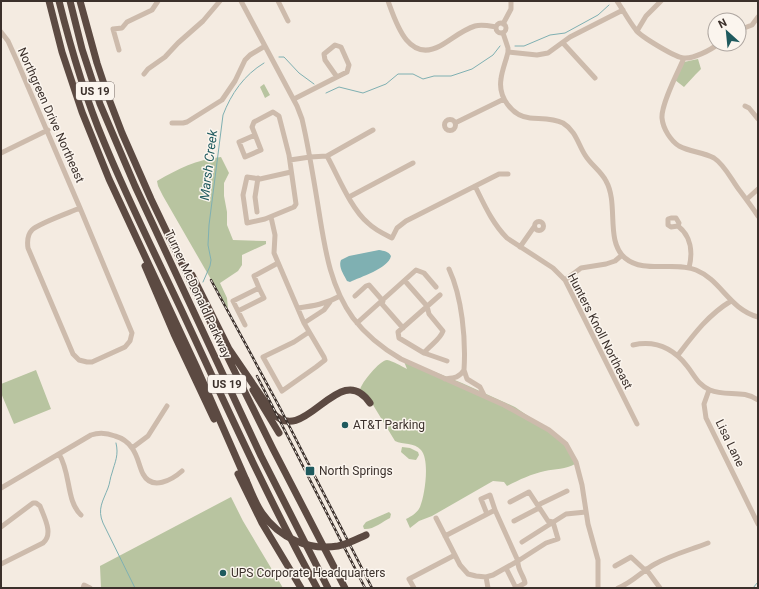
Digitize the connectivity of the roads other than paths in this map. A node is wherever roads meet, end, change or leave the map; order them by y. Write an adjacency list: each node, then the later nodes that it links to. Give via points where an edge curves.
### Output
1 (49, 1): 53 (highway, via 62,52 82,112)
2 (59, 1): 132 (highway, Turner McDonald Parkway / US 19, via 82,83 112,161 246,449)
3 (70, 1): 133 (highway, Turner McDonald Parkway / US 19, via 98,98 135,186 255,444)
4 (80, 1): 57 (highway, via 109,98)
5 (158, 1): 24 (street, via 152,10 127,22 122,28 113,29)
6 (220, 1): 28 (street, via 203,21)
7 (241, 1): 23 (street)
8 (278, 1): 15 (street)
9 (388, 1): 17 (street, via 404,37 408,42 424,50 434,48 475,26)
10 (511, 1): 16 (street, via 511,9)
11 (617, 1): 13 (street)
12 (661, 1): 19 (street, via 646,16)
13 (623, 10): 19 (street); 22 (street, via 574,34)
14 (758, 17): 18 (street)
15 (288, 21)
16 (503, 24): 17 (street); 21 (street, via 506,29)
17 (496, 27): 21 (street, via 498,32)
18 (747, 27)
19 (637, 31): 27 (street, via 674,55)
20 (1, 32): 37 (street, Northgreen Drive Northeast, via 11,48)
21 (503, 33): 25 (street)
22 (563, 43): 25 (street, via 544,55); 30 (street)
23 (265, 46): 31 (street); 35 (street, via 245,60 222,100 187,122)
24 (119, 50)
25 (508, 52): 32 (street, via 501,80)
26 (707, 52): 27 (street)
27 (684, 58): 51 (street, via 667,97 662,118 664,128 679,146 707,155 719,162)
28 (144, 74)
29 (337, 77): 29 (street, via 347,72 349,65 341,48 336,45 324,54 325,60); 31 (street)
30 (595, 78)
31 (294, 99): 42 (street, via 302,119)
32 (504, 99): 36 (street); 61 (street, via 511,109 520,115 558,121 573,132 585,155 602,173 609,187 614,240)
33 (745, 106): 34 (street)
34 (758, 119)
35 (172, 123)
36 (455, 123)
37 (48, 130): 40 (street); 52 (street, Northgreen Drive Northeast)
38 (372, 130): 41 (street)
39 (255, 135): 39 (street, via 261,150 245,157 239,142); 43 (street, via 252,127 254,122 270,113 276,113 282,126)
40 (1, 153)
41 (327, 156): 42 (street); 50 (street)
42 (310, 157): 43 (street); 70 (street, via 326,254)
43 (290, 160): 45 (street)
44 (413, 163): 50 (street)
45 (291, 172): 47 (street); 56 (street, via 296,205)
46 (508, 174): 48 (street, via 499,174)
47 (258, 178): 54 (street); 56 (street, via 247,177 243,195 247,223)
48 (475, 186): 50 (street, via 406,220 397,228 392,238 378,231 361,217); 60 (street, Hunters Knoll Northeast, via 497,227)
49 (758, 189): 51 (street)
50 (349, 197)
51 (747, 199): 55 (street)
52 (80, 208): 52 (street, Northgreen Drive Northeast, via 34,228 27,242 72,354 87,362 125,347 132,333)
53 (124, 212): 118 (highway, bridge, via 259,508 272,525 301,543 322,547 345,544); 131 (highway, via 174,334 248,496)
54 (257, 212)
55 (758, 216)
56 (271, 217): 62 (street, via 275,235 274,253)
57 (163, 224): 92 (highway); 134 (highway, via 273,449)
58 (678, 226): 63 (street, via 683,230 691,246)
59 (534, 227): 60 (street)
60 (520, 247): 65 (street, Hunters Knoll Northeast, via 553,268)
61 (622, 255): 63 (street, via 640,266); 65 (street, via 606,264 581,268)
62 (278, 263): 68 (street, via 254,276); 78 (street)
63 (689, 268): 73 (street, via 712,280)
64 (448, 269): 93 (street, via 458,293 465,354)
65 (565, 280): 100 (street, Hunters Knoll Northeast)
66 (405, 281): 67 (street, via 419,270); 72 (street); 76 (street)
67 (436, 287)
68 (259, 288): 80 (street, via 233,301); 80 (street, via 264,298)
69 (440, 295): 76 (street)
70 (340, 296): 74 (street); 84 (street)
71 (355, 296): 72 (street, via 369,285)
72 (382, 301): 84 (street); 86 (street)
73 (731, 301): 82 (street); 90 (street, via 705,321)
74 (330, 302): 75 (street); 79 (street)
75 (320, 305): 77 (street); 79 (street)
76 (427, 306): 86 (street); 89 (street, via 429,314 443,331 442,336)
77 (313, 307): 78 (street); 81 (street)
78 (298, 308): 83 (street)
79 (324, 310): 81 (street)
80 (238, 311): 85 (street)
81 (317, 316): 83 (street)
82 (758, 317)
83 (304, 323): 87 (street)
84 (357, 323): 94 (street, via 368,335 400,359)
85 (245, 325)
86 (403, 328): 89 (street, via 398,332 399,338)
87 (309, 332): 87 (street, via 325,360 282,391 264,357)
88 (633, 345): 90 (street, via 657,344)
89 (424, 353): 91 (street)
90 (678, 355): 95 (street, via 697,381)
91 (447, 361)
92 (237, 362): 98 (highway, via 272,412 284,421 298,420 335,395 346,391 360,393); 101 (highway, via 258,402)
93 (464, 370): 94 (street, via 457,378); 96 (street, via 467,380 480,387)
94 (445, 379): 96 (street)
95 (709, 390): 97 (street, via 747,394); 116 (street, Lisa Lane, via 704,404 706,418)
96 (484, 395): 110 (street, via 549,430 566,444 578,468)
97 (758, 400)
98 (370, 403)
99 (167, 406): 102 (street, via 148,436)
100 (637, 424)
101 (279, 433)
102 (132, 448): 103 (street, via 121,438 100,433 91,435); 104 (street, via 144,475 151,482 164,482)
103 (59, 454): 105 (street); 112 (street, via 66,468 74,506)
104 (182, 471)
105 (1, 488)
106 (567, 491): 108 (street)
107 (510, 502): 108 (street, via 529,492)
108 (538, 507): 114 (street); 115 (street, via 548,521)
109 (495, 510): 111 (street); 111 (street, via 490,495 481,499); 123 (street)
110 (586, 512): 115 (street, via 572,512); 137 (street, via 598,560)
111 (487, 514): 119 (street)
112 (81, 515)
113 (436, 518): 119 (street)
114 (514, 521)
115 (553, 522): 120 (street); 123 (street, via 558,539 546,543)
116 (758, 524)
117 (1, 527): 124 (street, via 36,503 40,506 48,532 48,542)
118 (366, 535)
119 (445, 536): 122 (street)
120 (522, 542)
121 (708, 543): 127 (street, via 664,559)
122 (455, 555): 128 (street, via 468,574); 135 (street, via 409,578)
123 (518, 561): 126 (street); 126 (street, via 517,566 525,583 515,586)
124 (1, 564)
125 (615, 566): 127 (street, via 631,558)
126 (506, 568): 128 (street)
127 (646, 570): 138 (street); 139 (street)
128 (486, 577): 136 (street)
129 (83, 588): 130 (street, via 84,585)
130 (90, 588)
131 (301, 588)
132 (317, 588)
133 (328, 588)
134 (345, 588)
135 (414, 588)
136 (488, 588)
137 (598, 588)
138 (618, 588)
139 (660, 588)

